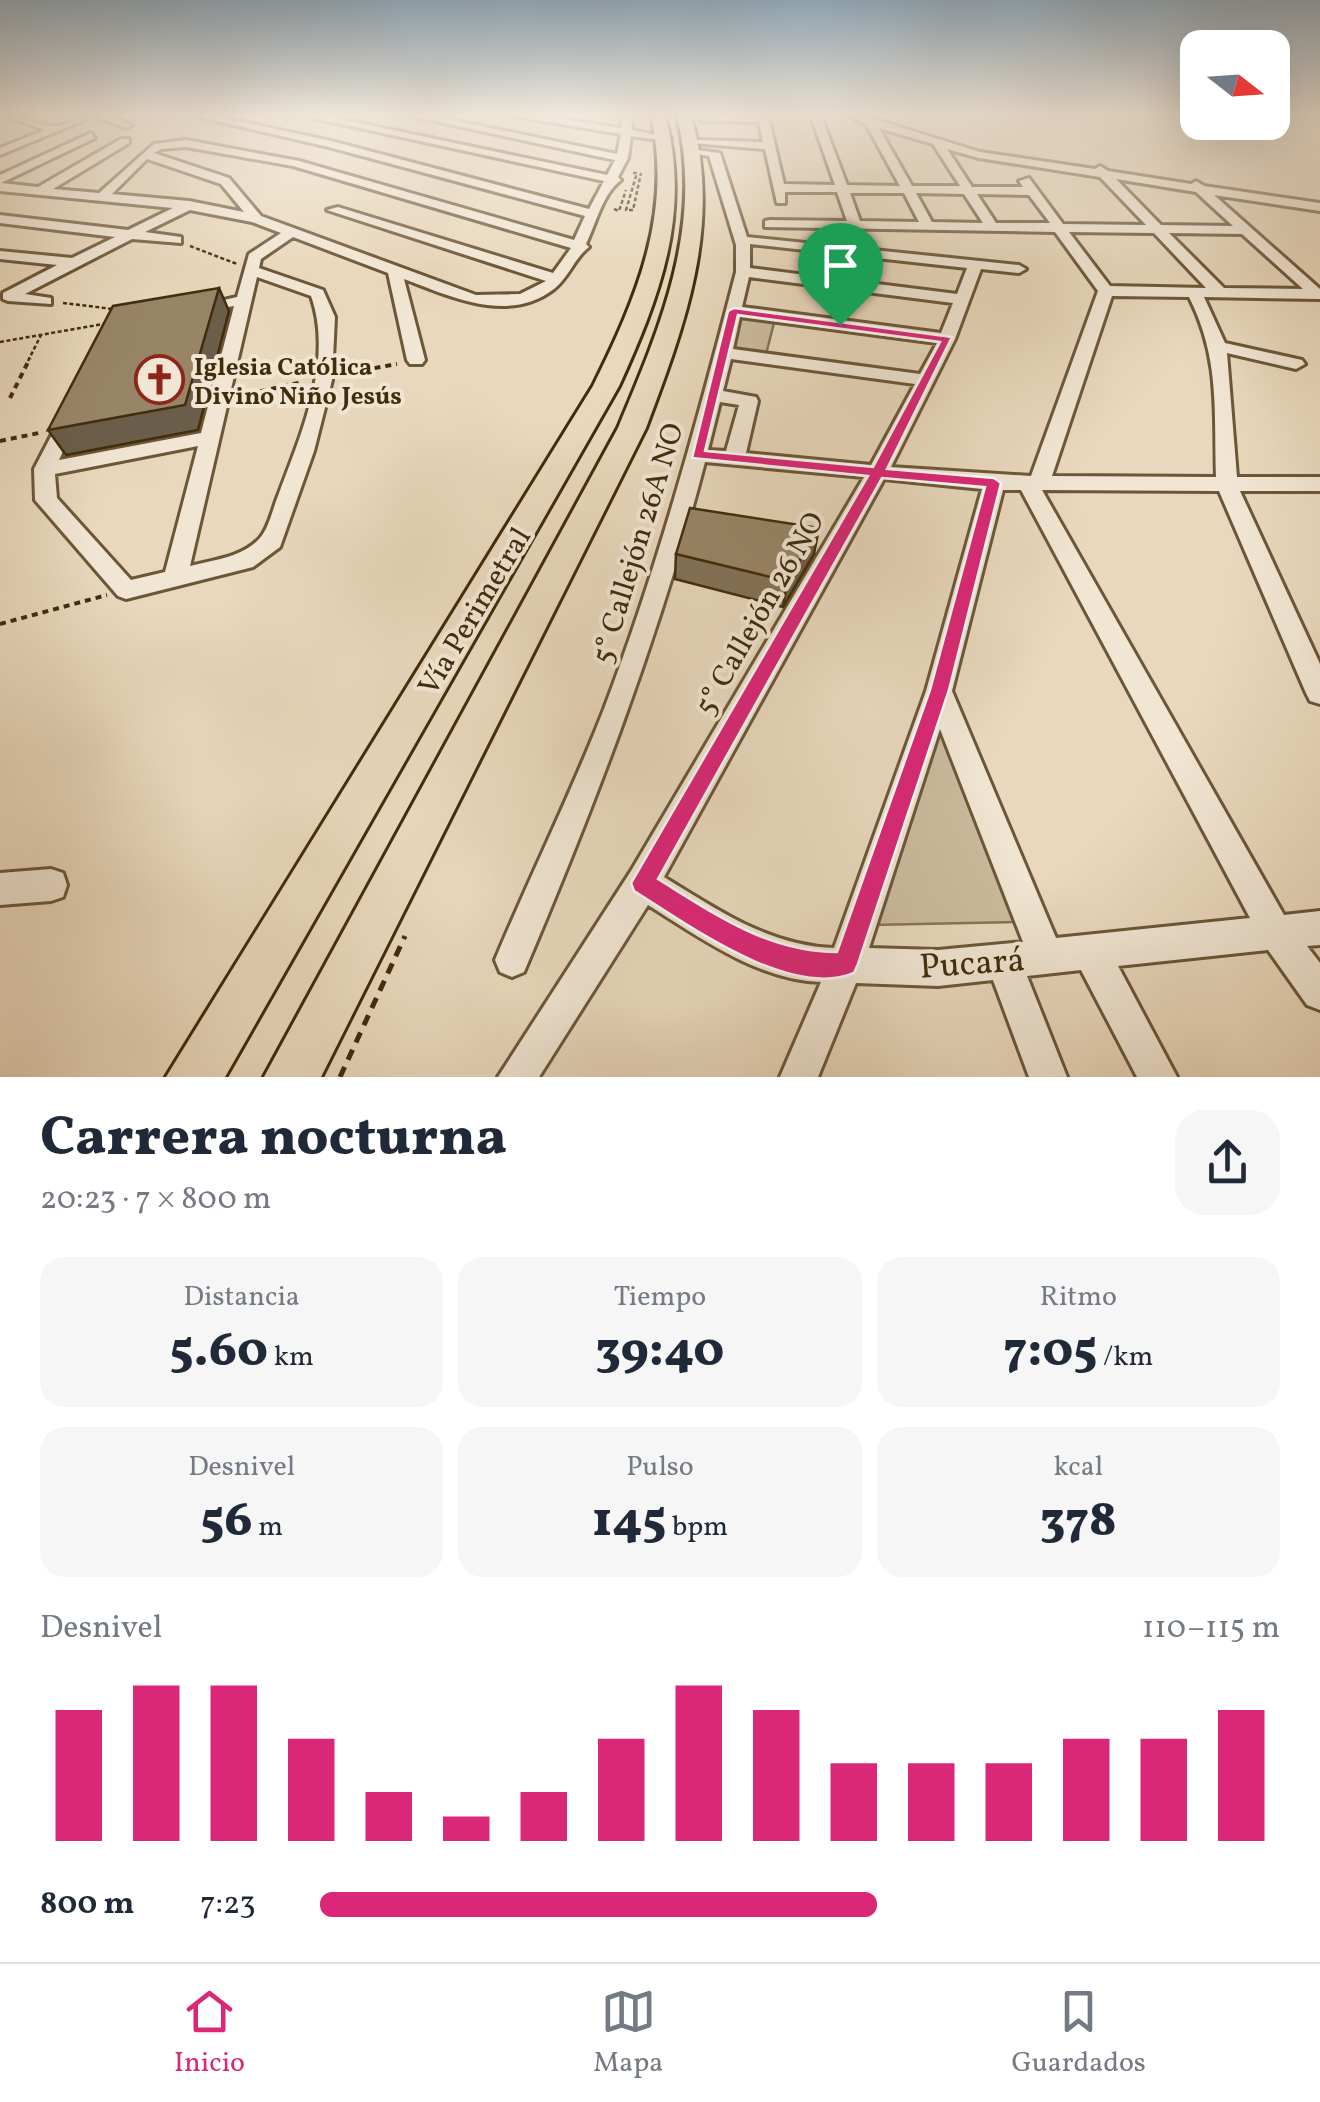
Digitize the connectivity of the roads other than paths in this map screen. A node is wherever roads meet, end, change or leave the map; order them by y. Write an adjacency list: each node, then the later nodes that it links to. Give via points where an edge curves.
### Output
1 (33, 166): 20 (street)
2 (82, 166): 29 (street)
3 (136, 166): 31 (street)
4 (190, 166): 37 (street, via 225,181)
5 (294, 166): 22 (street)
6 (416, 166): 22 (street); 36 (street)
7 (550, 166): 19 (street)
8 (619, 166): 19 (street)
9 (674, 166): 101 (highway, Vía Perimetral, via 643,310 606,386)
10 (686, 166): 102 (highway, Vía Perimetral, via 695,219 685,270 632,428)
11 (719, 166): 50 (street, 5° Callejón 26A NO)
12 (774, 166): 23 (street)
13 (834, 166): 25 (street)
14 (895, 166): 26 (street)
15 (954, 166): 27 (street)
16 (1015, 166): 28 (street)
17 (1066, 166): 18 (street)
18 (1100, 170): 21 (street); 45 (street)
19 (615, 180): 36 (street)
20 (0, 184): 24 (street)
21 (1196, 185): 32 (street); 46 (street)
22 (377, 187): 51 (street)
23 (779, 188): 25 (street); 40 (street, via 782,212)
24 (18, 189): 29 (street); 30 (street)
25 (842, 189): 26 (street); 41 (street)
26 (908, 190): 27 (street); 42 (street)
27 (970, 190): 28 (street); 43 (street)
28 (1032, 190): 44 (street)
29 (40, 191): 31 (street)
30 (0, 197)
31 (101, 198): 33 (street)
32 (1277, 199): 34 (street); 39 (street)
33 (189, 206): 37 (street); 48 (street)
34 (1320, 207)
35 (333, 210): 59 (street)
36 (593, 214): 51 (street)
37 (256, 218): 47 (street)
38 (0, 219): 48 (street)
39 (1290, 222)
40 (770, 224): 41 (street); 50 (street)
41 (855, 225): 42 (street)
42 (928, 226): 43 (street)
43 (992, 228): 44 (street)
44 (1059, 228): 45 (street); 60 (street)
45 (1158, 229): 46 (street); 62 (street)
46 (1246, 230): 63 (street)
47 (292, 232): 56 (street, via 254,257); 57 (street)
48 (136, 233): 49 (street); 53 (street)
49 (176, 240)
50 (746, 243): 54 (street); 58 (street, 5° Callejón 26A NO)
51 (582, 247): 59 (street)
52 (0, 255): 53 (street)
53 (75, 263): 64 (street)
54 (976, 264): 55 (street); 66 (street, 5° Callejón 26 NO)
55 (1020, 269)
56 (251, 270): 65 (street); 87 (street, via 318,293 329,321 324,378 272,541 245,561)
57 (395, 270): 59 (street, via 474,300 536,294); 73 (street)
58 (743, 272): 66 (street); 68 (street, 5° Callejón 26A NO)
59 (556, 279)
60 (1106, 291): 61 (street); 84 (street)
61 (1194, 292): 62 (street); 71 (street)
62 (1220, 293): 63 (street)
63 (1318, 294)
64 (4, 296): 67 (street)
65 (244, 300): 69 (street); 78 (street)
66 (965, 300): 70 (street, 5° Callejón 26 NO)
67 (45, 301)
68 (734, 311): 70 (street); 72 (street, 5° Callejón 26A NO)
69 (174, 312)
70 (947, 340): 75 (street, 5° Callejón 26 NO)
71 (1217, 346): 74 (street); 86 (street)
72 (724, 353): 75 (street); 77 (street, 5° Callejón 26A NO)
73 (416, 360)
74 (1296, 364)
75 (926, 380): 82 (street, 5° Callejón 26 NO)
76 (82, 392): 81 (street)
77 (713, 395): 79 (street, 5° Callejón 26A NO); 80 (street, via 749,401)
78 (210, 438): 81 (street); 87 (street)
79 (697, 455): 80 (street); 97 (street, 5° Callejón 26A NO, via 646,629)
80 (734, 459): 82 (street)
81 (44, 470): 87 (street, via 46,500 126,590)
82 (877, 472): 83 (street); 90 (street, 5° Callejón 26 NO)
83 (994, 483): 84 (street); 88 (street)
84 (1033, 483): 86 (street); 94 (street)
85 (1320, 484): 86 (street)
86 (1227, 485): 89 (street)
87 (176, 576)
88 (940, 690): 96 (street); 99 (street)
89 (1320, 693)
90 (642, 883): 99 (street, Pucará, via 730,937 800,964); 103 (street, 5° Callejón 26 NO)
91 (50, 886): 92 (street)
92 (0, 889)
93 (1320, 928): 94 (street, Pucará)
94 (1276, 933): 95 (street, Pucará); 100 (street)
95 (1092, 953): 96 (street, Pucará); 106 (street)
96 (1046, 957): 98 (street, Pucará)
97 (512, 960)
98 (1004, 962): 99 (street, Pucará, via 938,968); 105 (street)
99 (846, 964): 104 (street)
100 (1320, 992)
101 (194, 1077)
102 (292, 1077)
103 (517, 1077)
104 (798, 1077)
105 (1048, 1077)
106 (1158, 1077)

